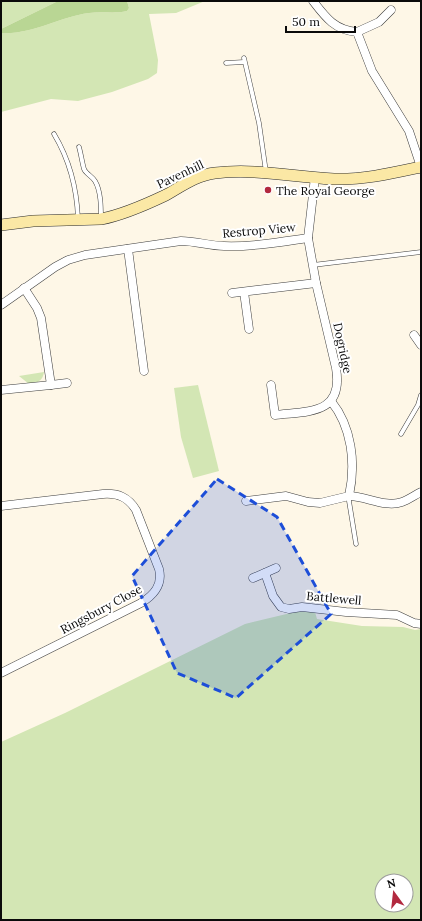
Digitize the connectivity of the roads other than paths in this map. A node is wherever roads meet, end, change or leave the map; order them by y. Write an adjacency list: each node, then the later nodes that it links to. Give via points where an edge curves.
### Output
1 (313, 1): 3 (street, via 328,20 344,30)
2 (391, 10): 3 (street, via 379,22)
3 (357, 32): 7 (street, via 372,71 412,138)
4 (226, 62): 8 (lane, via 244,60 259,123)
5 (54, 134): 11 (lane, via 66,159 77,202)
6 (79, 147): 10 (lane, via 84,168 98,188)
7 (421, 167): 9 (street, Pavenhill, via 367,177 334,179)
8 (266, 172): 9 (street, Pavenhill); 10 (street, Pavenhill, via 204,175 133,210)
9 (315, 176): 13 (street, Restrop View)
10 (100, 219): 11 (street, Pavenhill)
11 (78, 220): 12 (street, Pavenhill)
12 (1, 225)
13 (308, 238): 14 (street, Restrop View, via 243,246 218,246 181,241); 16 (street, Dogridge)
14 (128, 249): 18 (street, Restrop View, via 68,260); 25 (street)
15 (421, 252): 16 (lane)
16 (313, 265): 17 (street, Dogridge)
17 (316, 283): 19 (street); 31 (street, Dogridge, via 337,376 337,390)
18 (24, 288): 21 (street, Restrop View); 27 (street, via 41,318)
19 (244, 292): 20 (street); 22 (street)
20 (232, 293)
21 (1, 305)
22 (249, 329)
23 (414, 335): 24 (street)
24 (421, 345)
25 (144, 371)
26 (67, 383): 27 (street)
27 (51, 385): 29 (street)
28 (271, 385): 31 (street, via 275,415 314,410)
29 (1, 390)
30 (421, 394): 32 (lane, via 418,405)
31 (331, 401): 34 (street, via 340,414 351,448 352,474)
32 (401, 434)
33 (421, 492): 34 (street, via 397,503)
34 (349, 496): 35 (street, via 320,503 286,496 256,503); 37 (lane)
35 (246, 501)
36 (1, 506): 42 (street, Ringsbury Close, via 113,493 123,496 133,505 138,515 160,577 156,590 141,603)
37 (356, 544)
38 (276, 568): 39 (street)
39 (265, 573): 40 (street); 41 (street, Battlewell, via 273,596 281,608 302,607 397,615)
40 (252, 578)
41 (421, 624)
42 (1, 673)

